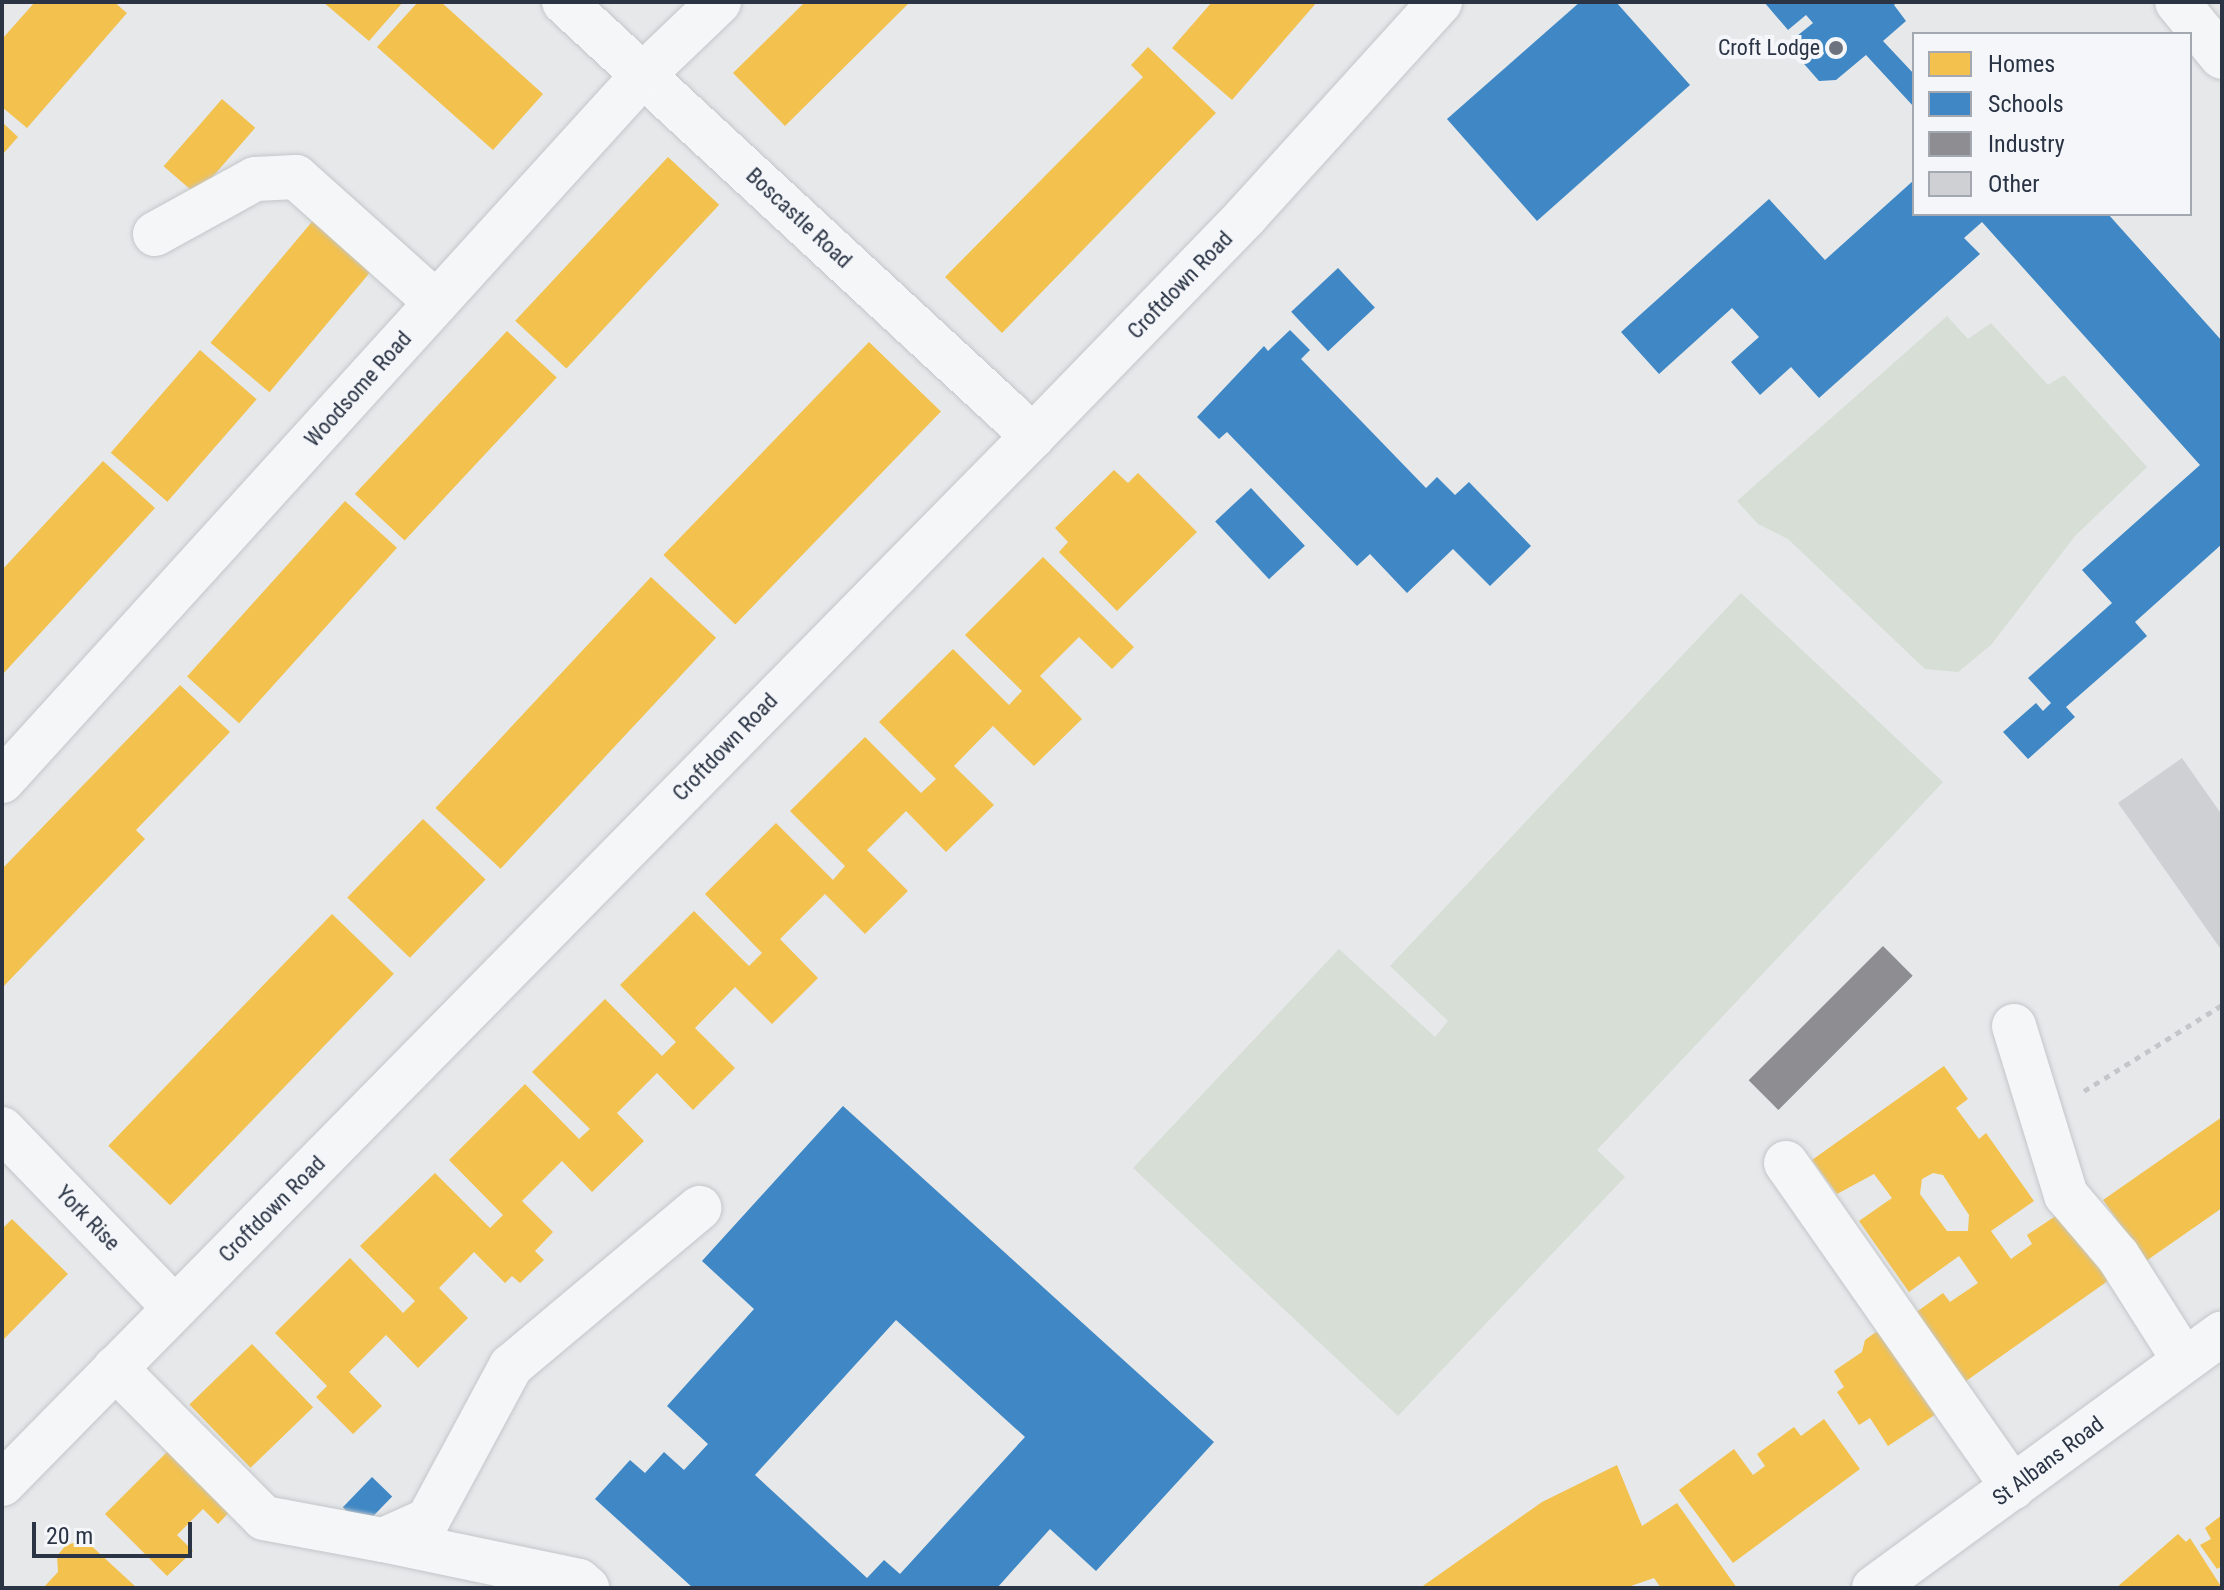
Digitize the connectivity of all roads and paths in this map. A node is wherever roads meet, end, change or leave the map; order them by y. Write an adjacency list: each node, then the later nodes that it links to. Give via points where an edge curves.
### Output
1 (564, 2): 6 (street, Boscastle Road)
2 (719, 2): 6 (street, Woodsome Road)
3 (1440, 2): 9 (street, Croftdown Road, via 1273,187)
4 (2177, 2): 5 (street)
5 (2222, 57)
6 (644, 74): 8 (street, Woodsome Road); 9 (street, Boscastle Road)
7 (155, 234): 8 (street, via 255,179 296,177)
8 (436, 302): 10 (street, Woodsome Road)
9 (1033, 436): 17 (street, Croftdown Road)
10 (2, 781)
11 (2222, 1005): 13 (path)
12 (2014, 1026): 13 (street)
13 (2042, 1117): 19 (street, via 2066,1195 2118,1256)
14 (2, 1129): 17 (street, York Rise)
15 (1786, 1163): 22 (street)
16 (699, 1208): 23 (street, via 511,1366 428,1520)
17 (174, 1307): 20 (street, Croftdown Road)
18 (2222, 1333): 19 (street, St Albans Road)
19 (2184, 1360): 22 (street, St Albans Road)
20 (115, 1368): 21 (street, Croftdown Road); 23 (street, via 264,1518)
21 (2, 1484)
22 (2013, 1487): 25 (street, St Albans Road)
23 (383, 1540): 24 (street, via 579,1581)
24 (587, 1588)
25 (1874, 1588)

